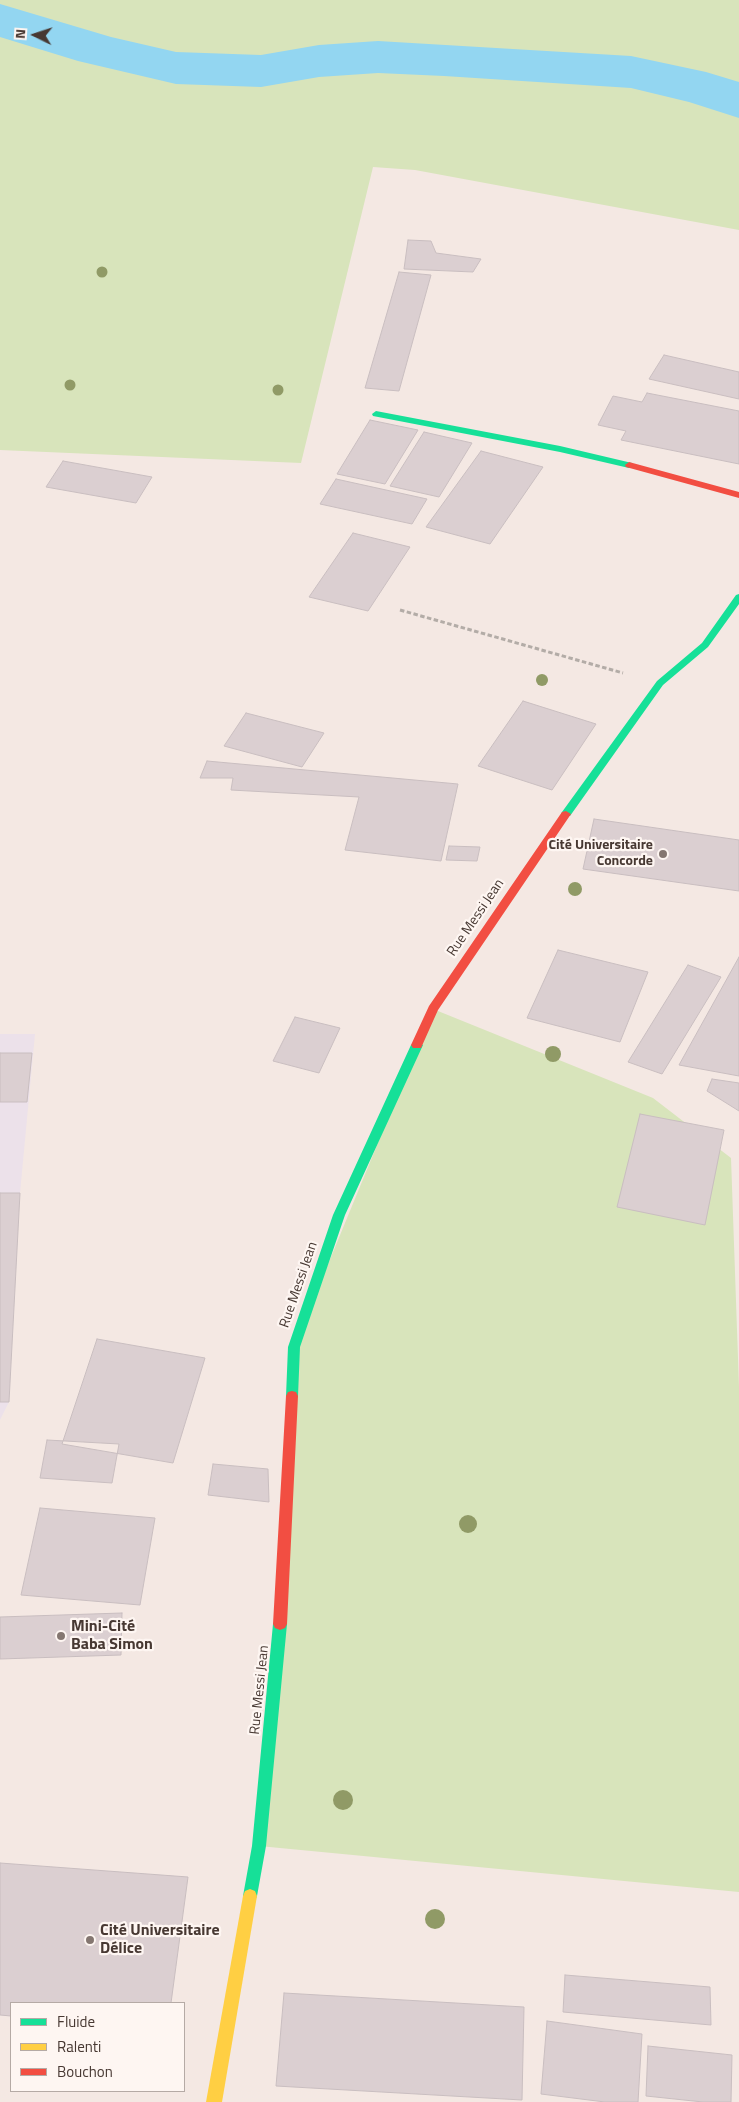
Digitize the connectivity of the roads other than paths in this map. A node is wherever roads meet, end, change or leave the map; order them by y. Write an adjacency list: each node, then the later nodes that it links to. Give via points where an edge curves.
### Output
1 (376, 414): 2 (street, via 644,468)
2 (739, 495)
3 (739, 597): 4 (street, Rue Messi Jean, via 705,644 660,684 568,811 433,1009 339,1215 294,1347 279,1652 259,1846)
4 (214, 2102)

